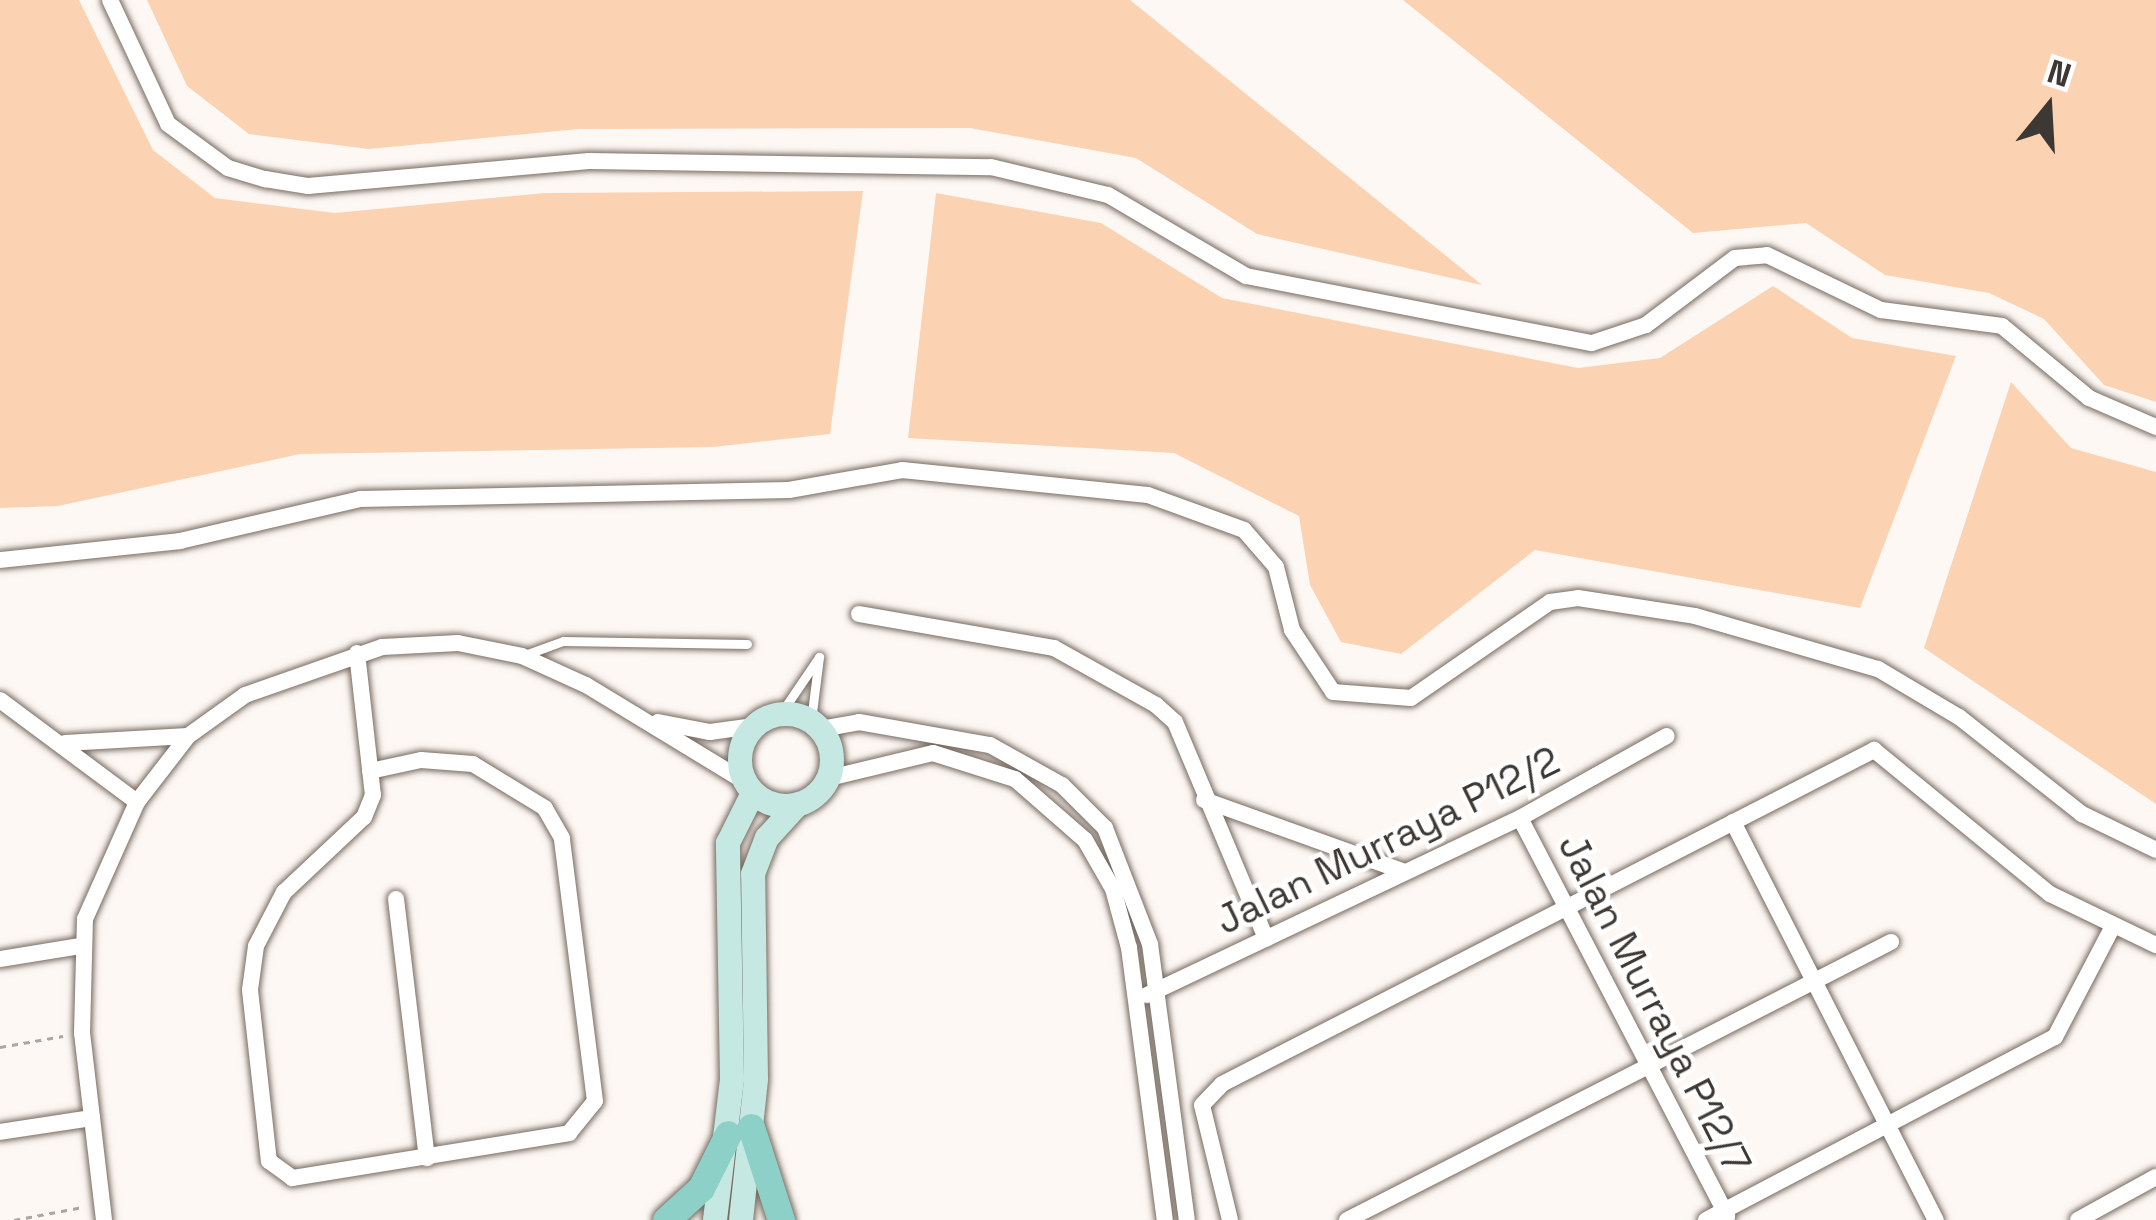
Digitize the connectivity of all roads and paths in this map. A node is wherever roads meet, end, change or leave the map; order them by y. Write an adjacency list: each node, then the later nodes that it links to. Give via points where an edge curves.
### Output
1 (110, 0): 2 (street, via 168,124 228,168 265,179 308,186 590,161 991,167 1108,195 1246,276 1592,343 1646,325 1735,258 1767,255 1881,310 2002,326 2089,398)
2 (2156, 427)
3 (0, 560): 24 (street, via 180,541 361,499 789,490 902,470 1148,495 1244,530 1276,567 1292,630 1334,692 1411,698 1550,602 1578,598 1695,616 1878,669 1959,717 2082,814)
4 (860, 614): 19 (street, via 1023,639 1083,661 1175,722)
5 (747, 644): 7 (lane, via 563,641)
6 (357, 653): 7 (street, via 458,644); 13 (street, via 245,694); 16 (street)
7 (522, 656): 10 (street)
8 (0, 700): 15 (street)
9 (781, 713): 11 (street); 11 (lane, via 819,657); 12 (street)
10 (646, 718): 12 (street, via 710,732); 18 (street)
11 (816, 725): 17 (street, via 832,752); 35 (street, via 948,734 990,745 1062,784 1105,828 1130,874)
12 (753, 726): 18 (street, via 741,746)
13 (188, 736): 15 (street); 20 (street)
14 (1667, 736): 22 (street, Jalan Murraya P12/2)
15 (65, 742): 20 (street)
16 (370, 771): 44 (street, via 364,817 313,858 256,946 253,1031 269,1161 292,1178); 44 (street, via 421,760 473,764 519,786 562,838 595,1086 590,1114 568,1133)
17 (829, 778): 21 (street); 36 (street, via 933,753 1045,798 1113,889)
18 (749, 787): 21 (street); 41 (street, via 728,843)
19 (1204, 800): 25 (street); 29 (street)
20 (137, 802): 32 (street, via 95,884)
21 (797, 805): 41 (street, via 766,838 753,874)
22 (1520, 818): 25 (street, Jalan Murraya P12/2); 27 (street, Jalan Murraya P12/7)
23 (1733, 822): 27 (street); 28 (street, via 1860,756 1888,758 2050,894); 34 (street)
24 (2156, 850)
25 (1402, 871): 29 (street, Jalan Murraya P12/2)
26 (396, 899): 44 (street)
27 (1569, 910): 39 (street, Jalan Murraya P12/7); 55 (street, via 1207,1096)
28 (2114, 926): 31 (street); 42 (street, via 2055,1037)
29 (1266, 938): 35 (street, Jalan Murraya P12/2)
30 (1891, 942): 34 (street)
31 (2156, 945)
32 (80, 946): 33 (street); 37 (street)
33 (0, 959)
34 (1817, 981): 39 (street); 42 (street)
35 (1155, 994): 36 (street, Jalan Murraya P12/2); 54 (street)
36 (1135, 998): 53 (street)
37 (82, 1033): 38 (path); 40 (street)
38 (0, 1047)
39 (1654, 1063): 47 (street, Jalan Murraya P12/7); 56 (street)
40 (92, 1118): 43 (street); 46 (street)
41 (740, 1130): 49 (main road, via 701,1188); 50 (street); 51 (street); 52 (main road)
42 (1890, 1130): 47 (street); 58 (street)
43 (0, 1132)
44 (427, 1158)
45 (2156, 1177): 59 (street)
46 (103, 1212): 48 (path)
47 (1727, 1215): 57 (street)
48 (14, 1220)
49 (666, 1220)
50 (715, 1220)
51 (741, 1220)
52 (781, 1220)
53 (1165, 1220)
54 (1187, 1220)
55 (1230, 1220)
56 (1347, 1220)
57 (1706, 1220)
58 (1936, 1220)
59 (2078, 1220)

